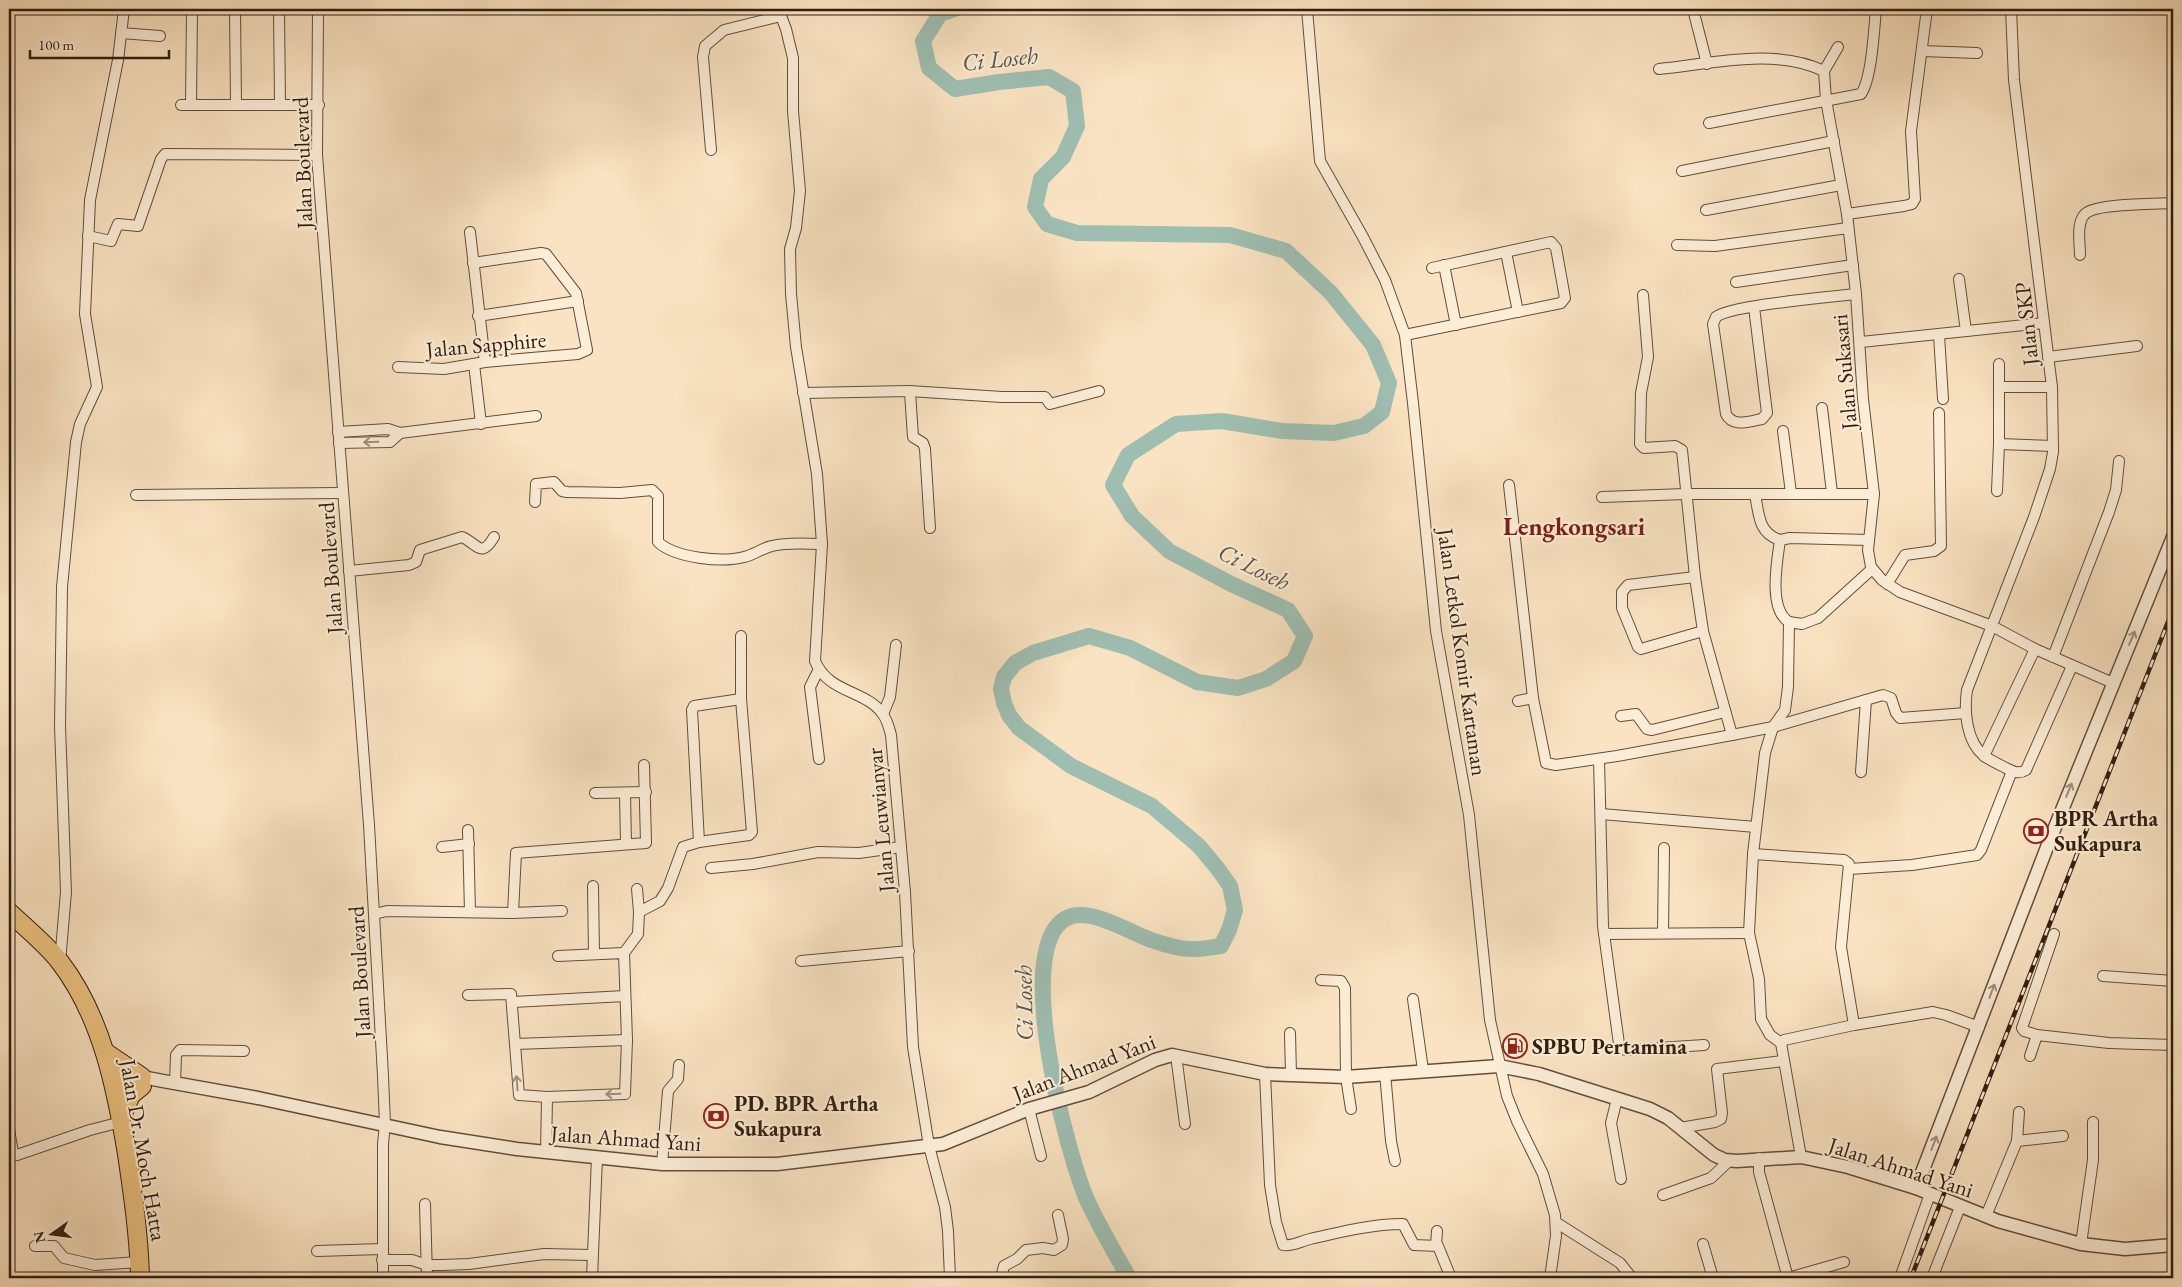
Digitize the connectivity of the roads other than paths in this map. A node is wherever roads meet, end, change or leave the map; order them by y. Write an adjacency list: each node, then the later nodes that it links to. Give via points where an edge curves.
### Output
1 (124, 9): 12 (street)
2 (192, 9): 21 (street, via 186,105)
3 (235, 9): 21 (street)
4 (279, 9): 22 (street)
5 (318, 9): 23 (street, Jalan Boulevard)
6 (1307, 9): 54 (street, Jalan Letkol Komir Kartaman, via 1320,161 1385,280)
7 (1693, 9): 17 (street)
8 (1876, 9): 20 (street, via 1863,91 1859,95)
9 (1927, 9): 15 (street)
10 (2011, 9): 51 (street, Jalan SKP, via 2014,80)
11 (778, 12): 26 (street, via 724,30 705,46 703,56); 67 (street, via 789,37 793,58 793,111 800,191 790,249)
12 (121, 33): 13 (street); 35 (street, via 90,200)
13 (160, 36)
14 (1838, 47): 19 (street)
15 (1922, 51): 16 (street); 32 (street, via 1911,131 1914,201 1901,207)
16 (1977, 52)
17 (1707, 64): 18 (street); 19 (street, via 1776,60 1807,64)
18 (1659, 69)
19 (1824, 71): 20 (street, Jalan Sukasari)
20 (1826, 100): 24 (street); 25 (street, Jalan Sukasari)
21 (236, 105): 22 (street)
22 (280, 105): 23 (street)
23 (319, 105): 27 (street, Jalan Boulevard)
24 (1709, 122)
25 (1834, 141): 28 (street); 29 (street, Jalan Sukasari)
26 (711, 150)
27 (317, 155): 35 (street, via 164,154 139,225 118,224 111,241); 74 (street, Jalan Boulevard)
28 (1682, 171)
29 (1841, 185): 31 (street); 32 (street, Jalan Sukasari)
30 (2173, 203): 38 (street, via 2110,207 2088,212 2080,226)
31 (1706, 210)
32 (1847, 214): 33 (street, Jalan Sukasari)
33 (1848, 228): 36 (street, via 1715,246); 41 (street, Jalan Sukasari)
34 (470, 232): 39 (street)
35 (88, 236): 159 (street, via 85,314 97,387 80,424 76,442 62,587 60,726 66,892)
36 (1677, 245)
37 (1506, 252): 40 (street); 49 (street); 49 (street, via 1548,242 1556,249 1565,300)
38 (2080, 255)
39 (472, 263): 47 (street, via 546,254 576,293); 50 (street)
40 (1444, 265): 42 (street); 52 (street)
41 (1853, 265): 44 (street); 45 (street, Jalan Sukasari)
42 (1432, 268)
43 (1959, 279): 53 (street)
44 (1736, 282)
45 (1856, 294): 48 (street); 56 (street, Jalan Sukasari)
46 (1643, 295): 84 (street, via 1648,357 1641,393 1640,444 1644,448 1675,446 1682,449)
47 (578, 301): 50 (street); 59 (street, Jalan Sapphire, via 588,347 584,352)
48 (1754, 307): 48 (street, via 1766,413 1762,419 1734,423 1726,414 1713,322 1720,314)
49 (1518, 312): 52 (street)
50 (478, 316): 59 (street)
51 (2044, 323): 53 (street); 58 (street, Jalan SKP)
52 (1456, 325): 54 (street)
53 (1966, 331): 55 (street)
54 (1405, 335): 182 (street, Jalan Letkol Komir Kartaman, via 1436,631 1469,815 1487,1002)
55 (1939, 335): 56 (street); 68 (street)
56 (1861, 342): 87 (street, Jalan Sukasari, via 1863,399)
57 (2137, 346): 58 (street)
58 (2048, 356): 64 (street, Jalan SKP)
59 (485, 362): 60 (street, Jalan Sapphire)
60 (474, 364): 62 (street, Jalan Sapphire, via 444,369); 72 (street)
61 (1999, 364): 63 (street)
62 (398, 367)
63 (2000, 387): 64 (street); 77 (street)
64 (2052, 387): 78 (street, Jalan SKP)
65 (1099, 391): 66 (street, via 1050,404 1045,397)
66 (910, 392): 67 (street); 91 (street, via 912,437 923,443 925,449)
67 (802, 393): 96 (street, via 817,474)
68 (1943, 399)
69 (1822, 408): 83 (street)
70 (1939, 413): 100 (street, via 1941,546 1934,551 1904,555)
71 (536, 416): 72 (street)
72 (481, 424): 75 (street)
73 (1783, 430): 86 (street)
74 (338, 432): 75 (street, via 388,429); 76 (street, Jalan Boulevard)
75 (400, 433): 76 (street, one-way to 76, via 390,442)
76 (339, 443): 82 (street, Jalan Boulevard)
77 (1999, 444): 78 (street); 81 (street)
78 (2053, 446): 102 (street, Jalan SKP, via 2052,463 2034,518)
79 (2119, 461): 107 (street, via 2110,512)
80 (1509, 485): 111 (street)
81 (1997, 491)
82 (343, 493): 88 (street); 98 (street, Jalan Boulevard)
83 (1832, 493): 86 (street); 87 (street)
84 (1685, 494): 85 (street); 89 (street); 99 (street)
85 (1755, 494): 86 (street); 94 (street, via 1765,531 1770,537)
86 (1791, 494)
87 (1874, 494): 95 (street, Jalan Sukasari)
88 (136, 495)
89 (1602, 498)
90 (535, 502): 96 (street, via 536,484 551,481 567,492 655,492 658,496 658,542 691,557 743,558 773,546)
91 (930, 528)
92 (494, 537): 98 (street, via 485,548 480,549 464,538 458,538 420,550 416,562 409,565)
93 (2173, 537): 110 (street, one-way to 93)
94 (1780, 540): 95 (street); 101 (street, via 1777,600 1780,613)
95 (1869, 540): 97 (street, Jalan Sukasari)
96 (822, 544): 109 (street, via 815,653)
97 (1872, 569): 100 (street); 101 (street, via 1818,618 1806,623)
98 (349, 571): 149 (street, Jalan Boulevard)
99 (1695, 577): 103 (street); 103 (street, via 1628,586 1622,592 1622,605 1641,649)
100 (1887, 584): 102 (street, via 1900,592)
101 (1789, 622): 119 (street, via 1786,704 1783,715)
102 (1992, 626): 106 (street); 116 (street, Jalan SKP, via 1967,690)
103 (1703, 631): 115 (street)
104 (741, 636): 112 (street)
105 (896, 645): 117 (street, via 890,697)
106 (2035, 649): 107 (street); 121 (street)
107 (2053, 657): 108 (street)
108 (2072, 666): 110 (street); 125 (street, via 2027,769)
109 (819, 669): 117 (street, Jalan Leuwianyar, via 838,686 877,707); 122 (street, via 810,686)
110 (2113, 683): 168 (street, one-way to 110, via 2048,842)
111 (1533, 698): 114 (street); 123 (street, via 1546,763)
112 (741, 699): 133 (street, via 694,706 692,710); 133 (street, via 752,832 750,835)
113 (1866, 700): 116 (street, via 1890,696 1897,716 1901,718); 119 (street); 126 (street)
114 (1518, 701)
115 (1725, 712): 118 (street, via 1652,730 1636,714); 120 (street)
116 (1966, 713): 121 (street, Jalan SKP, via 1972,738)
117 (883, 714): 137 (street, Jalan Leuwianyar, via 891,735)
118 (1621, 716)
119 (1773, 727): 120 (street); 131 (street, via 1765,753)
120 (1732, 734): 123 (street)
121 (1984, 756): 125 (street)
122 (819, 759)
123 (1599, 759): 130 (street)
124 (644, 765): 127 (street)
125 (2012, 771): 141 (street, via 1977,855 1919,864)
126 (1862, 772)
127 (646, 792): 129 (street); 135 (street, via 647,841 644,844)
128 (595, 793): 129 (street)
129 (625, 793): 135 (street)
130 (1601, 814): 131 (street); 152 (street)
131 (1756, 828): 139 (street)
132 (468, 830): 134 (street)
133 (699, 842): 147 (street, via 682,848 660,901)
134 (469, 844): 136 (street); 146 (street)
135 (626, 844): 148 (street, via 516,853)
136 (442, 846)
137 (901, 847): 140 (street, via 860,853 818,852 776,861); 154 (street, Jalan Leuwianyar)
138 (1664, 848): 150 (street)
139 (1752, 854): 141 (street, via 1844,860); 151 (street)
140 (710, 868)
141 (1849, 869): 167 (street, via 1841,948)
142 (593, 886): 156 (street)
143 (637, 889): 147 (street)
144 (562, 911): 148 (street)
145 (9, 912): 159 (highway, Jalan Dr. Moch Hatta)
146 (470, 912): 148 (street); 149 (street, via 387,911)
147 (639, 912): 155 (street, via 638,934)
148 (513, 913)
149 (374, 914): 198 (street, Jalan Boulevard)
150 (1663, 933): 151 (street); 152 (street)
151 (1749, 933): 172 (street, via 1759,979 1761,1019 1770,1036)
152 (1604, 934): 175 (street, via 1621,1048)
153 (2054, 934): 170 (street, via 2022,1026 2024,1031)
154 (909, 951): 158 (street); 204 (street, Jalan Leuwianyar, via 913,1047)
155 (624, 953): 156 (street); 164 (street)
156 (594, 954): 157 (street)
157 (558, 956)
158 (801, 961)
159 (60, 962): 177 (highway, Jalan Dr. Moch Hatta, via 78,989)
160 (2103, 976): 162 (street)
161 (1321, 980): 187 (street, via 1341,981 1345,988)
162 (2173, 981)
163 (468, 995): 166 (street, via 510,993)
164 (625, 996): 166 (street); 171 (street)
165 (1413, 999): 183 (street)
166 (513, 1002): 173 (street)
167 (1854, 1024): 168 (street, via 1933,1012); 172 (street)
168 (1979, 1027): 214 (street, one-way to 168)
169 (1290, 1033): 186 (street)
170 (2037, 1035): 174 (street, via 2109,1043); 179 (street)
171 (627, 1040): 173 (street); 191 (street, one-way to 191, via 625,1094)
172 (1781, 1043): 180 (street)
173 (515, 1044): 191 (street, one-way to 173, via 518,1094)
174 (2173, 1045)
175 (1704, 1046)
176 (244, 1051): 189 (street, via 180,1050)
177 (105, 1052): 188 (highway); 190 (highway, Jalan Dr. Moch Hatta)
178 (1176, 1055): 185 (street, Jalan Ahmad Yani); 193 (street, Jalan Ahmad Yani, via 1155,1060 1104,1086); 199 (street)
179 (2030, 1056)
180 (1783, 1061): 200 (street, via 1717,1069 1721,1119); 207 (street)
181 (679, 1064): 212 (street, via 678,1079 668,1091)
182 (1499, 1066): 183 (street, Jalan Ahmad Yani); 192 (street, Jalan Ahmad Yani, via 1532,1072); 221 (street, Jalan Letkol Komir Kartaman, via 1516,1121 1543,1174)
183 (1423, 1070): 184 (street, Jalan Ahmad Yani)
184 (1385, 1073): 187 (street, Jalan Ahmad Yani); 210 (street)
185 (1265, 1074): 186 (street, Jalan Ahmad Yani); 223 (street, via 1270,1185 1283,1245 1401,1224 1414,1245)
186 (1291, 1075): 187 (street, Jalan Ahmad Yani)
187 (1346, 1077): 194 (street)
188 (142, 1082): 189 (street, Jalan Ahmad Yani); 190 (street, Jalan Ahmad Yani); 196 (highway, via 131,1095)
189 (169, 1082): 198 (street, Jalan Ahmad Yani)
190 (113, 1083): 196 (highway, Jalan Dr. Moch Hatta)
191 (547, 1097): 205 (street)
192 (1617, 1099): 200 (street, Jalan Ahmad Yani, via 1650,1109); 213 (street, via 1611,1123)
193 (1029, 1109): 204 (street, Jalan Ahmad Yani, via 949,1142); 206 (street)
194 (1351, 1109)
195 (2018, 1112): 203 (street)
196 (121, 1120): 201 (street, via 16,1155); 234 (highway, Jalan Dr. Moch Hatta, via 137,1228)
197 (2093, 1122): 225 (street, via 2093,1160)
198 (385, 1124): 205 (street, Jalan Ahmad Yani, via 440,1137); 228 (street, Jalan Boulevard)
199 (1185, 1124)
200 (1680, 1128): 211 (street, Jalan Ahmad Yani, via 1714,1154)
201 (9, 1129)
202 (2063, 1136): 203 (street)
203 (2017, 1141): 220 (street)
204 (929, 1146): 212 (street, Jalan Ahmad Yani, via 777,1164); 238 (street, Jalan Leuwianyar, via 945,1207)
205 (546, 1152): 208 (street, Jalan Ahmad Yani)
206 (1041, 1156)
207 (1801, 1157): 209 (street, Jalan Ahmad Yani); 214 (street, Jalan Ahmad Yani, via 1848,1167)
208 (597, 1158): 212 (street, Jalan Ahmad Yani); 230 (street)
209 (1759, 1158): 211 (street, Jalan Ahmad Yani); 244 (street, via 1759,1172)
210 (1395, 1161)
211 (1729, 1161): 215 (street, via 1711,1178)
212 (662, 1164)
213 (1621, 1178)
214 (1916, 1188): 216 (street, Jalan Ahmad Yani)
215 (1663, 1194)
216 (1930, 1194): 218 (street, Jalan Ahmad Yani); 245 (street)
217 (425, 1204): 233 (street)
218 (1956, 1205): 220 (street, Jalan Ahmad Yani); 246 (street)
219 (1058, 1215): 239 (street, via 1062,1245 1054,1250 1026,1250 1004,1266)
220 (1986, 1216): 225 (street, Jalan Ahmad Yani)
221 (1556, 1222): 241 (street, Jalan Letkol Komir Kartaman); 242 (street, via 1620,1263)
222 (1437, 1231): 223 (street)
223 (1436, 1244): 240 (street)
224 (1703, 1244): 243 (street)
225 (2081, 1244): 226 (street, Jalan Ahmad Yani, via 2125,1249)
226 (2173, 1245)
227 (34, 1246): 234 (street, via 54,1246 66,1259 95,1266)
228 (382, 1249): 229 (street); 231 (street, Jalan Boulevard)
229 (317, 1252)
230 (592, 1255): 233 (street, via 544,1254 470,1264); 237 (street)
231 (382, 1260): 233 (street, via 412,1260); 235 (street, Jalan Boulevard)
232 (1844, 1262): 244 (street)
233 (427, 1264): 236 (street)
234 (139, 1270)
235 (383, 1278)
236 (427, 1278)
237 (592, 1278)
238 (950, 1278)
239 (1001, 1278)
240 (1451, 1278)
241 (1548, 1278)
242 (1632, 1278)
243 (1712, 1278)
244 (1787, 1278)
245 (1900, 1278)
246 (1932, 1278)

